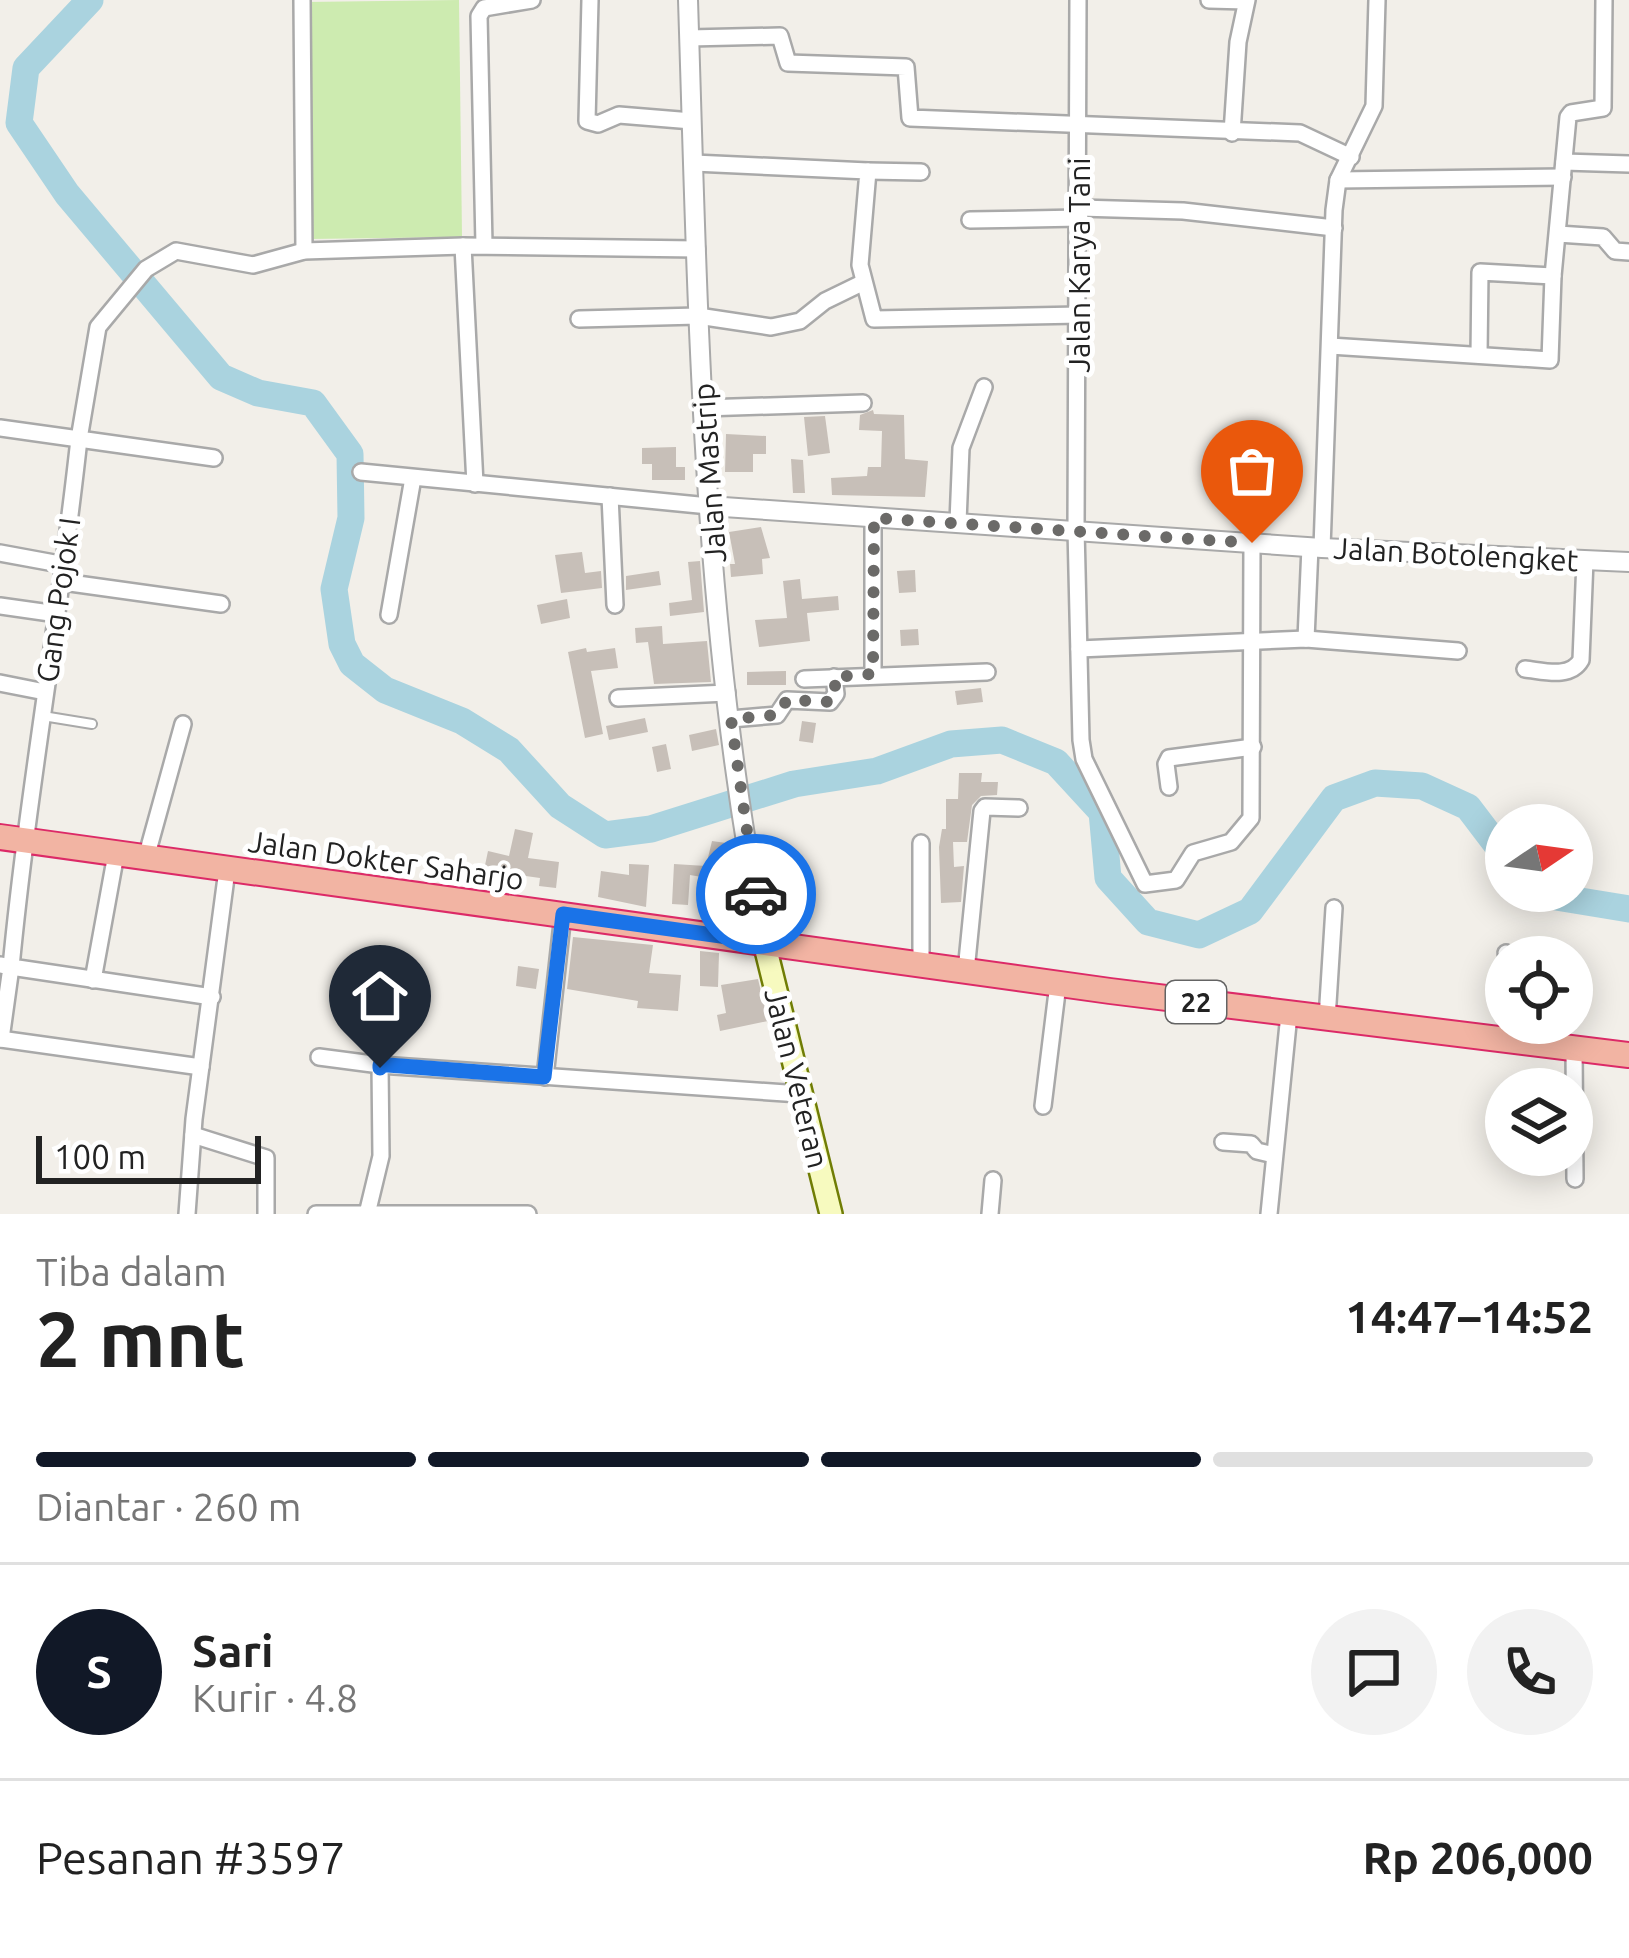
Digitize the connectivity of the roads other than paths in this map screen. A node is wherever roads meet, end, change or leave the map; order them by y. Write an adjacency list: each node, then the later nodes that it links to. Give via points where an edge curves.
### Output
1 (302, 0): 29 (street)
2 (532, 0): 10 (street)
3 (590, 0): 12 (street, via 587,122 620,115)
4 (688, 0): 11 (street, Jalan Mastrip)
5 (1078, 0): 13 (street, Jalan Karya Tani)
6 (1209, 0): 9 (street)
7 (1377, 0): 15 (street, via 1374,106)
8 (1604, 0): 18 (street, via 1604,108 1569,114)
9 (1246, 1): 14 (street)
10 (477, 5): 26 (street)
11 (689, 38): 12 (street, Jalan Mastrip); 13 (street, via 780,36 788,64 906,67 910,118)
12 (692, 121): 16 (street, Jalan Mastrip)
13 (1080, 125): 14 (street); 22 (street, Jalan Karya Tani)
14 (1232, 133): 15 (street, via 1300,134)
15 (1351, 157): 21 (street)
16 (694, 163): 19 (street); 28 (street, Jalan Mastrip)
17 (1629, 164): 18 (street)
18 (1564, 170): 21 (street); 25 (street)
19 (868, 172): 20 (street); 32 (street)
20 (921, 172)
21 (1338, 180): 24 (street)
22 (1080, 213): 23 (street); 24 (street, via 1183,211); 33 (street, Jalan Karya Tani)
23 (970, 220)
24 (1334, 228): 36 (street)
25 (1558, 234): 30 (street, via 1603,237 1615,251); 31 (street)
26 (484, 245): 27 (street); 28 (street)
27 (463, 246): 29 (street); 46 (street)
28 (697, 249): 34 (street, Jalan Mastrip)
29 (304, 251): 42 (street, Gang Pojok I, via 254,266 176,251 146,269 93,340)
30 (1629, 252)
31 (1552, 276): 37 (street, via 1480,272); 37 (street, via 1550,360)
32 (862, 284): 33 (street, via 874,319); 34 (street, via 800,321 771,327)
33 (1080, 315): 51 (street, Jalan Karya Tani)
34 (698, 316): 35 (street); 40 (street, Jalan Mastrip)
35 (579, 320)
36 (1330, 346): 37 (street); 53 (street)
37 (1479, 355)
38 (984, 387): 50 (street, via 961,448)
39 (863, 403): 40 (street)
40 (703, 408): 48 (street, Jalan Mastrip)
41 (0, 428): 42 (street)
42 (79, 439): 43 (street); 57 (street, Gang Pojok I)
43 (214, 458)
44 (361, 472): 45 (street)
45 (413, 478): 46 (street); 62 (street)
46 (475, 484): 47 (street)
47 (610, 496): 48 (street); 59 (street)
48 (709, 506): 49 (street, Jalan Botolengket); 74 (street, Jalan Mastrip)
49 (874, 518): 50 (street, Jalan Botolengket); 69 (street)
50 (958, 522): 51 (street, Jalan Botolengket)
51 (1076, 529): 52 (street, Jalan Botolengket); 65 (street, Jalan Karya Tani)
52 (1252, 543): 53 (street, Jalan Botolengket); 64 (street)
53 (1316, 548): 55 (street, Jalan Botolengket); 63 (street)
54 (0, 553): 57 (street)
55 (1585, 560): 56 (street, Jalan Botolengket); 67 (street, via 1581,660 1568,672)
56 (1629, 562)
57 (64, 574): 58 (street); 61 (street, Gang Pojok I)
58 (221, 604)
59 (615, 605)
60 (0, 606): 61 (street)
61 (57, 614): 73 (street, Gang Pojok I)
62 (389, 615)
63 (1306, 639): 64 (street); 66 (street)
64 (1252, 640): 65 (street); 80 (street)
65 (1079, 649): 80 (street, Jalan Karya Tani, via 1084,759 1145,884 1176,880 1193,853 1239,835 1252,812)
66 (1458, 651)
67 (1525, 669)
68 (988, 672): 69 (street)
69 (873, 674): 70 (street)
70 (834, 677): 71 (street); 77 (street, via 830,702 787,700 777,715)
71 (804, 679)
72 (0, 683): 73 (street)
73 (45, 692): 76 (street, Gang Pojok I)
74 (728, 693): 75 (street); 77 (street, Jalan Mastrip)
75 (618, 698)
76 (42, 716): 78 (lane); 83 (street, Gang Pojok I)
77 (731, 719): 90 (street, Jalan Mastrip)
78 (92, 724)
79 (183, 724): 86 (street)
80 (1252, 747): 81 (street, via 1169,758)
81 (1169, 787)
82 (1018, 808): 93 (street, via 982,811)
83 (12, 839): 85 (highway, Jalan Dokter Saharjo / 22); 92 (street, Gang Pojok I)
84 (921, 843): 91 (street)
85 (116, 854): 86 (highway, Jalan Dokter Saharjo / 22); 94 (street)
86 (146, 858): 87 (highway, Jalan Dokter Saharjo / 22)
87 (227, 869): 89 (highway, Jalan Dokter Saharjo / 22); 96 (street)
88 (1334, 908): 98 (street)
89 (563, 914): 90 (highway, Jalan Dokter Saharjo / 22); 107 (street)
90 (764, 942): 91 (highway, 22); 108 (main road, Jalan Veteran)
91 (921, 965): 93 (highway, 22)
92 (6, 966): 94 (street); 100 (street, Gang Pojok I)
93 (966, 971): 95 (highway, 22)
94 (93, 980): 96 (street)
95 (1058, 984): 97 (highway, 22); 109 (street)
96 (212, 997): 106 (street)
97 (1289, 1014): 98 (highway, 22); 112 (street)
98 (1327, 1019): 99 (highway, 22)
99 (1485, 1030)
100 (0, 1040): 106 (street)
101 (1559, 1044): 102 (highway, 22)
102 (1574, 1048): 103 (highway, 22); 113 (street)
103 (1629, 1055)
104 (319, 1057): 105 (street)
105 (380, 1065): 107 (street); 119 (street, via 381,1156)
106 (201, 1067): 110 (street)
107 (544, 1077): 108 (street)
108 (800, 1094): 120 (main road, Jalan Veteran)
109 (1043, 1106)
110 (193, 1135): 116 (street); 117 (street, via 262,1154)
111 (1223, 1142): 112 (street)
112 (1274, 1155): 122 (street)
113 (1575, 1179)
114 (993, 1180): 121 (street)
115 (522, 1213): 119 (street)
116 (187, 1214)
117 (266, 1214)
118 (316, 1214): 119 (street)
119 (367, 1214)
120 (831, 1214)
121 (990, 1214)
122 (1268, 1214)

